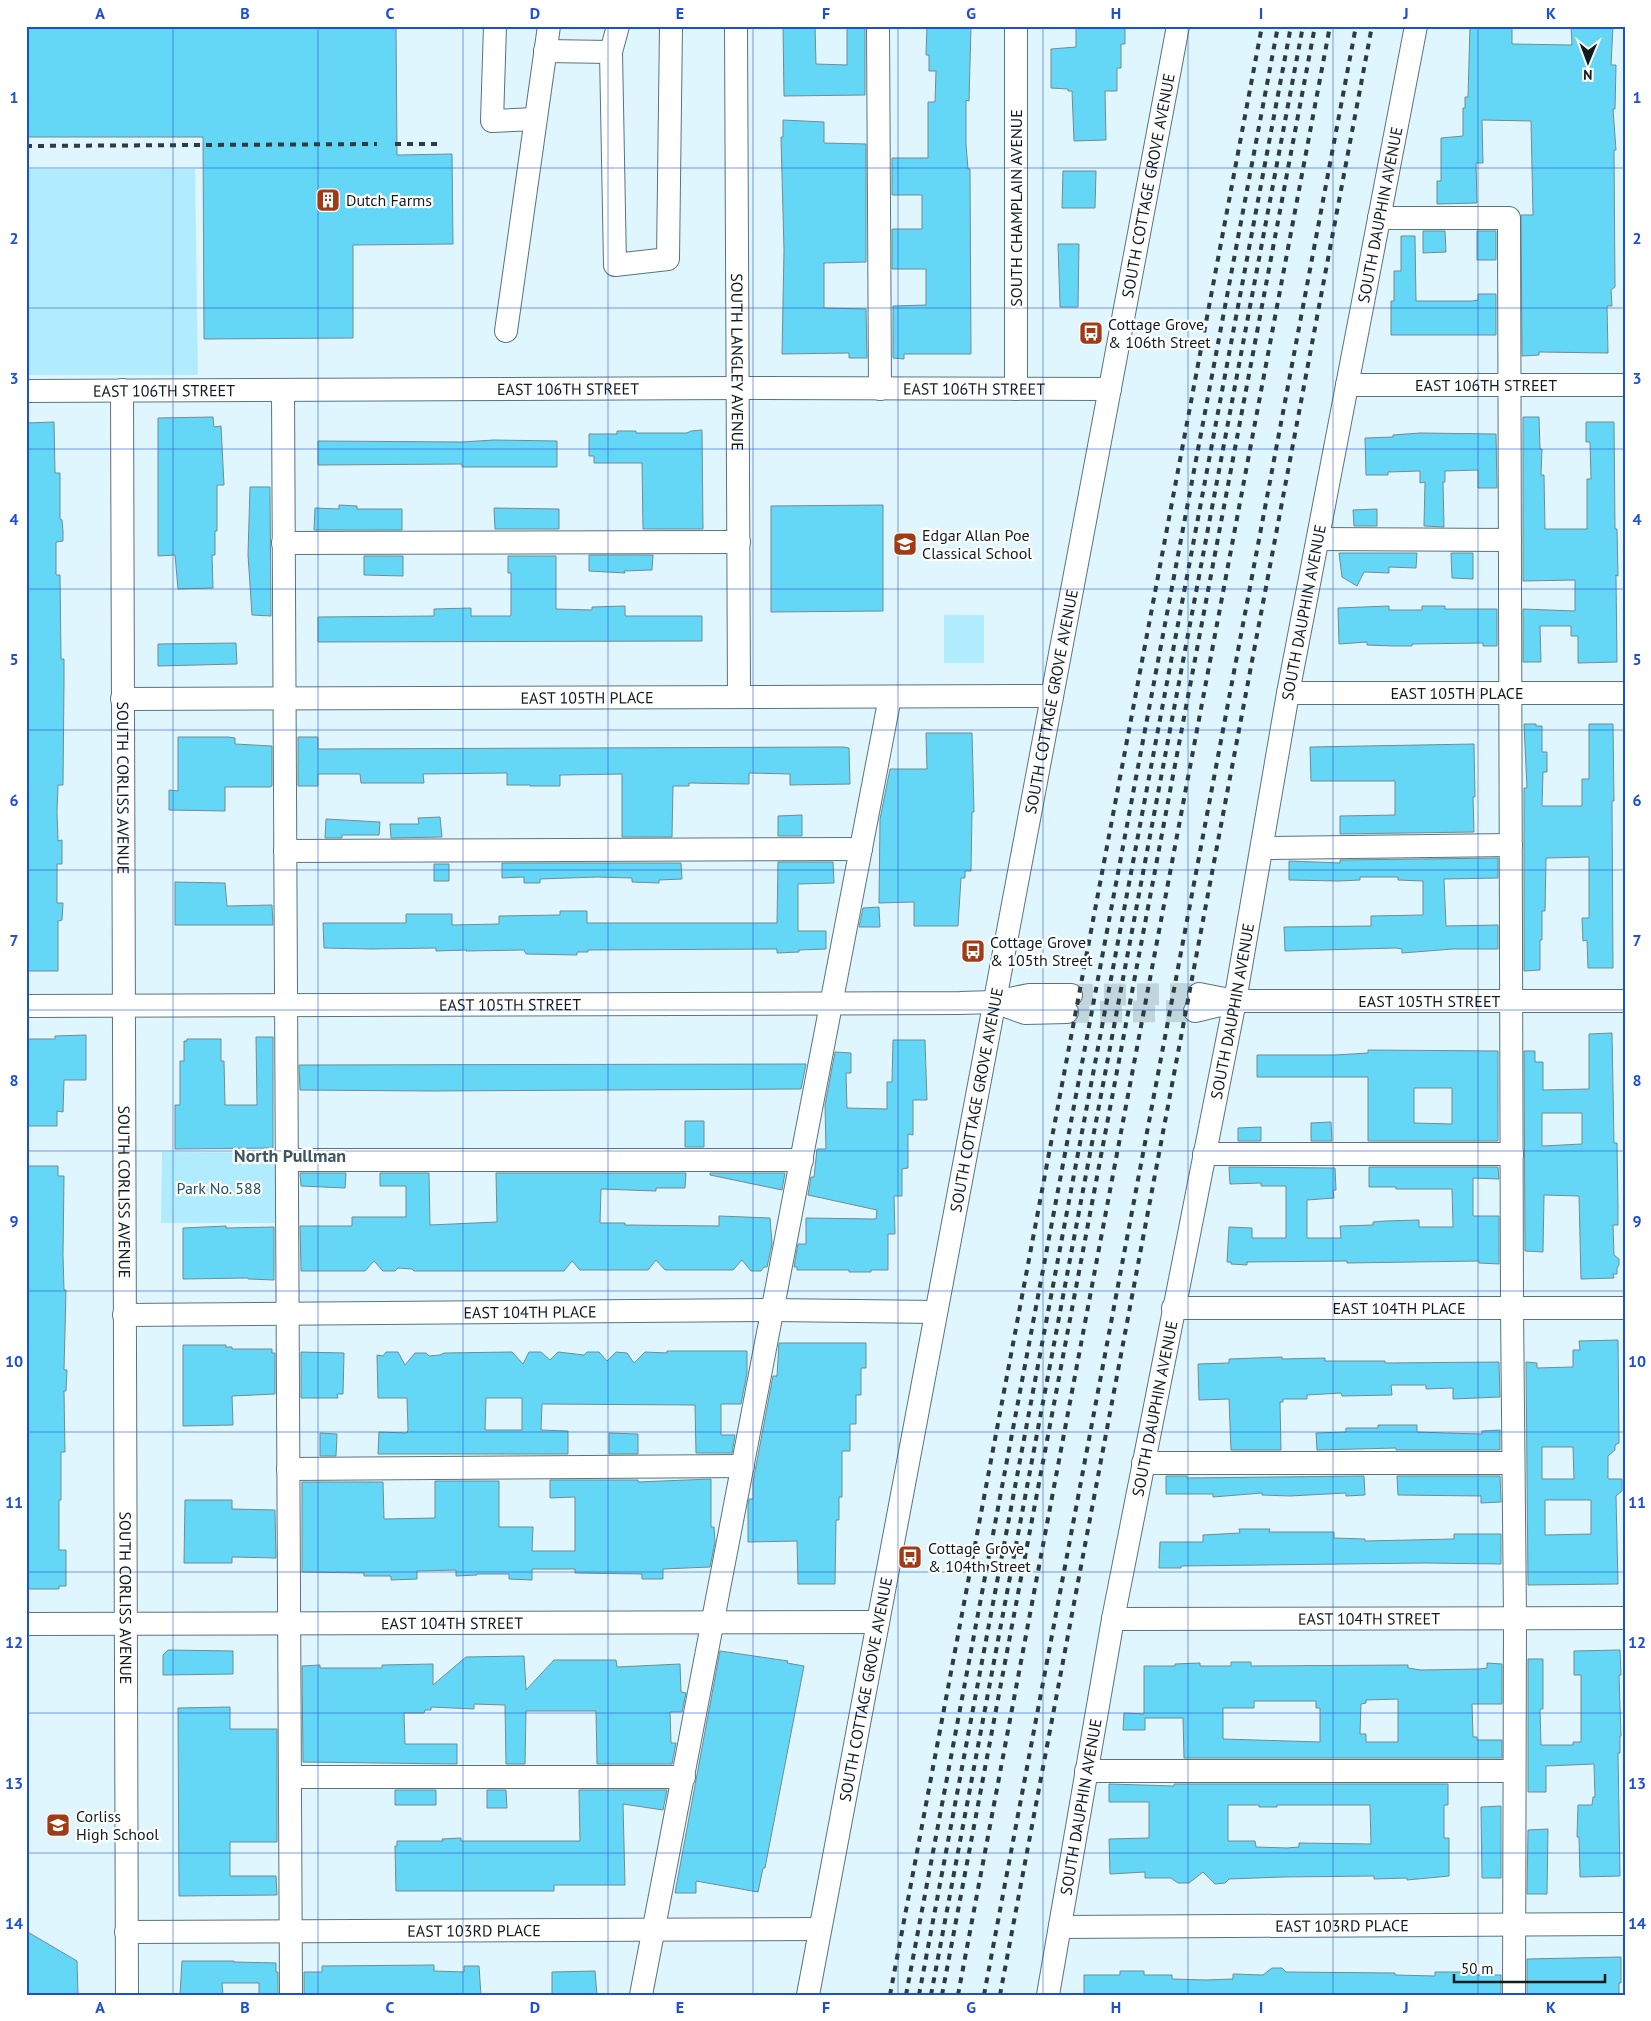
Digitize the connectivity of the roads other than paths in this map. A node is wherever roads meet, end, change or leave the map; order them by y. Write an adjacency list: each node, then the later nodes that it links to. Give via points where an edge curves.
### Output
1 (494, 26): 12 (street, via 492,121)
2 (549, 26): 10 (street)
3 (618, 26): 11 (street)
4 (671, 26): 11 (street, via 668,259 615,265)
5 (736, 26): 18 (street, SOUTH LANGLEY AVENUE)
6 (878, 26): 19 (street)
7 (1016, 26): 20 (street, SOUTH CHAMPLAIN AVENUE)
8 (1178, 26): 21 (street, SOUTH COTTAGE GROVE AVENUE)
9 (1416, 26): 13 (street, SOUTH DAUPHIN AVENUE)
10 (545, 51): 11 (street); 12 (street)
11 (611, 52)
12 (535, 120): 14 (street)
13 (1379, 218): 15 (street, via 1509,218); 17 (street, SOUTH DAUPHIN AVENUE)
14 (506, 331)
15 (1510, 385): 16 (street, EAST 106TH STREET); 17 (street, EAST 106TH STREET); 26 (street)
16 (1625, 385)
17 (1347, 386): 25 (street, SOUTH DAUPHIN AVENUE)
18 (739, 388): 19 (street, EAST 106TH STREET); 23 (street, EAST 106TH STREET); 27 (street, SOUTH LANGLEY AVENUE)
19 (880, 389): 20 (street, EAST 106TH STREET)
20 (1016, 389): 21 (street, EAST 106TH STREET)
21 (1110, 389): 32 (street, SOUTH COTTAGE GROVE AVENUE)
22 (122, 390): 23 (street, EAST 106TH STREET); 24 (street, EAST 106TH STREET); 36 (street, SOUTH CORLISS AVENUE)
23 (283, 390): 28 (street)
24 (26, 391)
25 (1318, 539): 26 (street); 29 (street, SOUTH DAUPHIN AVENUE)
26 (1510, 540): 30 (street)
27 (739, 542): 28 (street); 33 (street, SOUTH LANGLEY AVENUE)
28 (283, 543): 35 (street)
29 (1288, 693): 30 (street, EAST 105TH PLACE); 38 (street, SOUTH DAUPHIN AVENUE)
30 (1510, 693): 31 (street, EAST 105TH PLACE); 37 (street)
31 (1625, 693)
32 (1052, 696): 34 (street, EAST 105TH PLACE); 44 (street, SOUTH COTTAGE GROVE AVENUE)
33 (738, 697): 34 (street, EAST 105TH PLACE); 35 (street, EAST 105TH PLACE)
34 (890, 697): 39 (street)
35 (284, 698): 36 (street, EAST 105TH PLACE); 40 (street)
36 (122, 699): 49 (street, SOUTH CORLISS AVENUE)
37 (1511, 845): 38 (street); 42 (street)
38 (1262, 848): 41 (street, SOUTH DAUPHIN AVENUE)
39 (861, 849): 40 (street); 45 (street)
40 (285, 852): 50 (street)
41 (1235, 1001): 42 (street, EAST 105TH STREET); 46 (street, EAST 105TH STREET); 51 (street, SOUTH DAUPHIN AVENUE)
42 (1512, 1001): 43 (street, EAST 105TH STREET); 52 (street)
43 (1625, 1001)
44 (994, 1002): 45 (street, EAST 105TH STREET); 47 (street, EAST 105TH STREET, via 1029,995); 59 (street, SOUTH COTTAGE GROVE AVENUE)
45 (832, 1003): 50 (street, EAST 105TH STREET); 54 (street)
46 (1197, 1003)
47 (1069, 1004)
48 (26, 1006): 49 (street, EAST 105TH STREET)
49 (123, 1006): 50 (street, EAST 105TH STREET); 61 (street, SOUTH CORLISS AVENUE)
50 (286, 1006): 53 (street)
51 (1204, 1154): 52 (street); 55 (street, SOUTH DAUPHIN AVENUE)
52 (1512, 1154): 56 (street)
53 (287, 1160): 54 (street); 60 (street)
54 (802, 1160): 58 (street)
55 (1173, 1308): 56 (street, EAST 104TH PLACE); 62 (street, SOUTH DAUPHIN AVENUE)
56 (1512, 1308): 57 (street, EAST 104TH PLACE); 63 (street)
57 (1625, 1308)
58 (774, 1310): 59 (street, EAST 104TH PLACE); 60 (street, EAST 104TH PLACE); 64 (street)
59 (936, 1312): 70 (street, SOUTH COTTAGE GROVE AVENUE)
60 (288, 1314): 61 (street, EAST 104TH PLACE); 65 (street)
61 (124, 1315): 73 (street, SOUTH CORLISS AVENUE)
62 (1143, 1462): 63 (street); 68 (street, SOUTH DAUPHIN AVENUE)
63 (1513, 1463): 66 (street)
64 (743, 1466): 65 (street); 69 (street)
65 (288, 1469): 71 (street)
66 (1515, 1618): 67 (street, EAST 104TH STREET); 68 (street, EAST 104TH STREET); 75 (street)
67 (1625, 1618)
68 (1113, 1619): 74 (street, SOUTH DAUPHIN AVENUE)
69 (712, 1621): 70 (street, EAST 104TH STREET); 71 (street, EAST 104TH STREET); 77 (street)
70 (878, 1622): 82 (street, SOUTH COTTAGE GROVE AVENUE)
71 (289, 1623): 73 (street, EAST 104TH STREET); 76 (street)
72 (26, 1624): 73 (street, EAST 104TH STREET)
73 (127, 1624): 83 (street, SOUTH CORLISS AVENUE)
74 (1086, 1771): 75 (street); 80 (street, SOUTH DAUPHIN AVENUE)
75 (1514, 1771): 78 (street)
76 (290, 1777): 77 (street); 84 (street)
77 (684, 1777): 81 (street)
78 (1513, 1924): 79 (street, EAST 103RD PLACE); 80 (street, EAST 103RD PLACE); 90 (street)
79 (1625, 1924)
80 (1060, 1927): 89 (street, SOUTH DAUPHIN AVENUE)
81 (655, 1929): 82 (street, EAST 103RD PLACE); 84 (street, EAST 103RD PLACE); 87 (street)
82 (820, 1929): 88 (street, SOUTH COTTAGE GROVE AVENUE)
83 (126, 1932): 84 (street, EAST 103RD PLACE); 85 (street, SOUTH CORLISS AVENUE)
84 (291, 1932): 86 (street)
85 (127, 1995)
86 (291, 1995)
87 (641, 1995)
88 (808, 1995)
89 (1048, 1995)
90 (1514, 1995)

